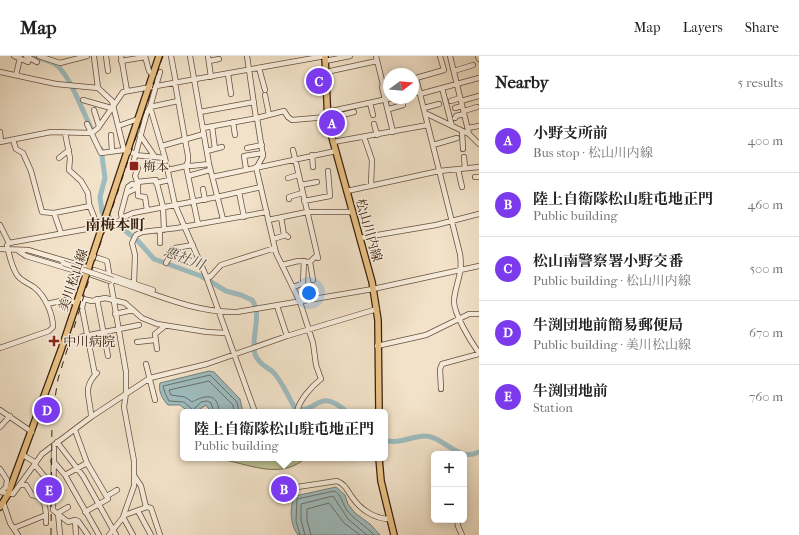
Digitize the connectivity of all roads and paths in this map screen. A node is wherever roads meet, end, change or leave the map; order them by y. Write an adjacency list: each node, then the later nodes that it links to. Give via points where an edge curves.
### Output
1 (14, 56): 15 (street)
2 (42, 56): 16 (street)
3 (85, 56): 16 (street, via 60,63)
4 (106, 56): 29 (street)
5 (145, 56): 20 (street); 34 (street)
6 (159, 56): 34 (main road, 美川松山線)
7 (171, 56): 39 (street)
8 (190, 56): 38 (street)
9 (247, 56): 26 (street)
10 (350, 56): 18 (street)
11 (440, 56): 36 (street, via 444,70)
12 (450, 56): 27 (street)
13 (27, 57): 15 (street, via 28,62); 23 (street)
14 (94, 57): 43 (street)
15 (20, 58): 33 (street)
16 (57, 58)
17 (208, 58): 21 (street); 35 (street)
18 (325, 58): 22 (street); 31 (main road, 松山川内線)
19 (376, 58): 31 (street); 41 (street)
20 (121, 59): 47 (street)
21 (219, 59)
22 (295, 59): 25 (street)
23 (36, 62)
24 (473, 65): 27 (street)
25 (260, 68): 26 (street); 71 (street)
26 (249, 70): 32 (street); 56 (street)
27 (454, 71): 40 (street)
28 (0, 72): 33 (street)
29 (108, 72)
30 (160, 72): 42 (street)
31 (326, 72): 72 (main road, 松山川内線)
32 (228, 74): 35 (street); 50 (street)
33 (16, 75): 43 (street, via 47,82)
34 (152, 75): 44 (main road, 美川松山線)
35 (211, 76): 38 (street)
36 (419, 77)
37 (479, 78): 40 (street)
38 (195, 80): 39 (street); 69 (street)
39 (175, 83): 42 (street); 54 (street)
40 (457, 84): 45 (street); 61 (street)
41 (383, 85): 48 (street)
42 (156, 86): 44 (street); 63 (street)
43 (98, 88): 62 (street, via 109,97)
44 (148, 88): 47 (street); 76 (main road, 美川松山線)
45 (442, 88): 49 (street); 84 (street)
46 (419, 90): 49 (street)
47 (127, 91): 62 (street, via 123,92)
48 (383, 91)
49 (420, 93): 68 (street)
50 (231, 94)
51 (479, 96): 61 (street)
52 (83, 100): 62 (street)
53 (383, 100): 57 (street)
54 (178, 101): 63 (street); 101 (street)
55 (451, 101): 61 (street)
56 (254, 102): 69 (street); 74 (street)
57 (370, 103): 72 (street); 73 (street)
58 (387, 104): 66 (street)
59 (439, 104): 68 (street)
60 (402, 105): 66 (street)
61 (462, 106): 64 (street); 65 (street); 75 (street); 87 (street)
62 (112, 107): 81 (street); 82 (street)
63 (150, 107): 96 (street, via 146,112); 108 (street)
64 (455, 108)
65 (477, 108)
66 (389, 109): 91 (street)
67 (94, 110): 81 (street)
68 (424, 110): 80 (street); 84 (street)
69 (200, 112): 86 (street)
70 (354, 112): 72 (street, via 343,116)
71 (269, 115): 72 (street, via 284,111 292,120); 74 (street)
72 (327, 115): 104 (main road, 松山川内線)
73 (373, 115)
74 (256, 118): 77 (street); 106 (street)
75 (455, 118)
76 (138, 119): 82 (street); 116 (main road, 美川松山線)
77 (233, 122): 83 (street); 97 (street)
78 (87, 124): 90 (street)
79 (374, 124): 98 (street)
80 (428, 125): 91 (street); 107 (street)
81 (99, 126): 90 (street)
82 (118, 126): 116 (street)
83 (212, 126): 86 (street); 111 (street)
84 (452, 126): 88 (street)
85 (479, 126): 87 (street)
86 (203, 128): 93 (street)
87 (468, 128): 94 (street)
88 (462, 131): 94 (street); 112 (street)
89 (0, 132): 103 (street)
90 (93, 132): 92 (street); 115 (street, via 103,152)
91 (393, 132): 98 (street)
92 (65, 133): 102 (street, via 39,133); 113 (street)
93 (204, 134): 101 (street); 117 (street)
94 (468, 134): 105 (street)
95 (111, 135): 115 (street)
96 (140, 135): 120 (street); 122 (street)
97 (235, 135)
98 (377, 135): 99 (street)
99 (364, 137): 104 (street); 148 (street, via 372,160)
100 (456, 138): 107 (street)
101 (185, 139): 108 (street); 128 (street)
102 (13, 140): 103 (street); 168 (street, via 16,149 23,153 31,171 42,212)
103 (1, 141)
104 (333, 142): 118 (main road, 松山川内線)
105 (479, 144)
106 (262, 145): 110 (street); 119 (street)
107 (433, 145): 138 (street)
108 (162, 146): 125 (street)
109 (222, 147): 111 (street)
110 (247, 148)
111 (215, 149): 117 (street)
112 (463, 149)
113 (69, 150): 124 (street); 162 (street, via 69,170 84,184)
114 (293, 150): 126 (street)
115 (112, 151): 116 (street)
116 (126, 151): 120 (street); 179 (main road, 美川松山線)
117 (207, 151): 127 (street)
118 (336, 151): 121 (street); 152 (main road, 松山川内線)
119 (262, 153): 129 (street, via 263,156); 133 (street, via 244,156)
120 (135, 154): 122 (street); 144 (street)
121 (312, 155): 126 (street); 130 (street)
122 (155, 157): 125 (street)
123 (464, 157): 132 (street)
124 (59, 158)
125 (165, 158): 135 (street)
126 (295, 159): 129 (street); 139 (street)
127 (209, 164): 128 (street); 136 (street)
128 (186, 165): 135 (street); 140 (street)
129 (256, 167): 133 (street); 149 (street)
130 (313, 167)
131 (479, 167): 132 (street)
132 (465, 168): 134 (street)
133 (246, 169): 141 (street)
134 (458, 169): 138 (street); 150 (street)
135 (168, 170): 143 (street)
136 (210, 170): 140 (street); 141 (street)
137 (328, 171): 160 (street, via 330,196)
138 (439, 171): 148 (street); 175 (street)
139 (298, 175): 142 (street); 147 (street)
140 (188, 176): 159 (street)
141 (212, 177): 156 (street)
142 (288, 178)
143 (169, 180): 146 (street); 161 (street)
144 (137, 182): 146 (street, via 156,180); 164 (street, via 138,196 144,197)
145 (317, 182): 147 (street)
146 (156, 183): 163 (street)
147 (301, 185): 155 (street)
148 (371, 185): 152 (street)
149 (261, 187): 153 (street); 165 (street)
150 (462, 187)
151 (203, 189): 158 (street)
152 (347, 191): 167 (main road, 松山川内線)
153 (239, 192): 156 (street); 170 (street)
154 (127, 193): 173 (street)
155 (302, 193): 157 (street); 160 (street)
156 (217, 197): 158 (street); 172 (street)
157 (289, 199)
158 (206, 200): 159 (street)
159 (194, 201): 161 (street); 176 (street)
160 (304, 201): 166 (street)
161 (175, 204): 163 (street); 178 (street)
162 (90, 206): 168 (street); 179 (street)
163 (163, 207): 164 (street); 180 (street)
164 (147, 210): 173 (street, via 129,214)
165 (267, 212): 170 (street); 174 (street)
166 (307, 212): 167 (street); 171 (street); 194 (street, via 318,256)
167 (352, 212): 182 (main road, 松山川内線)
168 (54, 213): 181 (street)
169 (479, 214): 175 (street)
170 (244, 217): 172 (street)
171 (281, 217): 174 (street); 183 (street, via 286,236)
172 (223, 219): 176 (street)
173 (121, 220): 179 (street, via 115,225)
174 (268, 220): 183 (street)
175 (451, 220): 182 (street); 198 (street)
176 (198, 224): 178 (street)
177 (0, 225): 184 (street)
178 (185, 226): 180 (street); 186 (street)
179 (101, 227): 181 (street); 191 (main road, 美川松山線)
180 (162, 230): 185 (street); 205 (street, via 142,232 134,237)
181 (61, 233): 184 (street)
182 (360, 238): 207 (main road, 松山川内線)
183 (272, 239): 187 (street)
184 (9, 243): 189 (street)
185 (160, 243)
186 (193, 245): 193 (street, via 175,248); 202 (street)
187 (275, 248): 195 (street); 202 (street, via 221,265)
188 (0, 249): 189 (street)
189 (8, 250): 190 (street); 213 (street, via 18,275 25,283 35,288)
190 (17, 250): 197 (street, via 45,254); 200 (street, via 26,256); 203 (street, bridge)
191 (92, 256): 197 (main road, 美川松山線); 203 (street, via 106,261)
192 (304, 261): 194 (street); 195 (street); 206 (street, via 303,283)
193 (166, 262)
194 (310, 262): 204 (street)
195 (282, 265): 206 (street)
196 (479, 266): 198 (street)
197 (91, 269): 199 (street); 200 (main road, 美川松山線)
198 (462, 270): 207 (street); 220 (street, via 454,300)
199 (101, 272): 201 (street, via 98,274); 203 (street)
200 (89, 275): 201 (street); 209 (main road, 美川松山線)
201 (99, 278): 203 (street)
202 (206, 278): 217 (street)
203 (111, 279): 205 (street); 208 (street); 211 (street)
204 (313, 280)
205 (134, 283): 208 (street, via 164,294)
206 (294, 287): 212 (street)
207 (373, 289): 212 (street); 215 (main road, 松山川内線)
208 (170, 299): 217 (street)
209 (80, 300): 210 (street); 213 (street); 227 (street); 251 (main road, 美川松山線)
210 (97, 300): 211 (street, via 105,298); 225 (street)
211 (113, 301): 216 (street, via 125,303); 218 (street)
212 (300, 302): 214 (street); 224 (street)
213 (47, 304): 233 (street, via 53,323 49,331)
214 (277, 306): 217 (street); 228 (street)
215 (377, 309): 224 (street); 232 (main road, 松山川内線)
216 (133, 310): 218 (street); 222 (street, via 142,318)
217 (218, 312): 226 (street)
218 (115, 314): 223 (street)
219 (479, 314): 220 (street, via 469,314)
220 (460, 319): 232 (street, via 426,335); 235 (street)
221 (139, 325): 223 (street)
222 (165, 326): 226 (street); 230 (street, via 155,334)
223 (118, 329): 225 (street); 241 (street, via 126,372)
224 (309, 330): 228 (street); 244 (street, via 321,379 313,386)
225 (103, 332): 227 (street); 237 (street)
226 (225, 333): 236 (street)
227 (87, 336): 229 (street); 248 (street, via 96,374 90,380 87,389)
228 (287, 336): 236 (street)
229 (80, 337)
230 (155, 340): 231 (street); 234 (street)
231 (137, 342)
232 (378, 346): 245 (main road, 松山川内線)
233 (0, 348)
234 (157, 349)
235 (479, 353): 240 (street, via 442,364)
236 (234, 355): 239 (street); 243 (street)
237 (108, 356)
238 (146, 364): 239 (street)
239 (150, 378): 241 (street); 242 (street)
240 (441, 389)
241 (126, 393): 248 (street); 262 (street, via 124,407 131,436)
242 (155, 400)
243 (254, 409)
244 (298, 409)
245 (379, 409)
246 (0, 410): 247 (street)
247 (10, 416): 249 (street); 251 (street)
248 (91, 417): 250 (street)
249 (0, 427)
250 (75, 430): 252 (street); 256 (street)
251 (32, 432): 253 (main road, 美川松山線)
252 (55, 444): 254 (street); 257 (street, via 42,454); 258 (street)
253 (23, 455): 257 (street); 267 (main road, 美川松山線)
254 (53, 461): 260 (street); 275 (street, via 53,510)
255 (379, 461): 278 (main road)
256 (87, 463): 258 (street); 268 (street)
257 (35, 464): 261 (street); 263 (street)
258 (78, 468): 260 (street); 269 (street)
259 (0, 470): 266 (street, via 7,480 6,487)
260 (65, 475): 274 (street)
261 (44, 476)
262 (135, 477): 272 (street, via 141,486); 277 (street)
263 (20, 485): 267 (street, via 13,494); 276 (street, via 26,485 32,495 42,499)
264 (284, 489): 278 (street, via 337,481 344,485 365,510 376,517)
265 (117, 490): 268 (street)
266 (0, 492): 267 (street)
267 (8, 494): 270 (main road, 美川松山線)
268 (107, 496): 269 (street, via 108,499)
269 (98, 504): 274 (street); 283 (street)
270 (2, 505): 282 (street)
271 (68, 507): 275 (street)
272 (146, 507): 273 (street); 293 (street, via 151,508)
273 (138, 511): 277 (street); 292 (street)
274 (86, 512): 288 (street)
275 (58, 513): 279 (street, via 68,522); 285 (street)
276 (46, 515): 280 (street); 282 (street)
277 (123, 517): 283 (street); 291 (street)
278 (390, 519): 294 (main road)
279 (75, 520): 286 (street); 287 (street)
280 (46, 523)
281 (458, 523): 295 (street)
282 (14, 528): 284 (street)
283 (113, 530): 289 (street); 290 (street)
284 (18, 535)
285 (60, 535)
286 (76, 535)
287 (88, 535)
288 (99, 535)
289 (109, 535)
290 (116, 535)
291 (133, 535)
292 (151, 535)
293 (160, 535)
294 (394, 535)
295 (462, 535)

